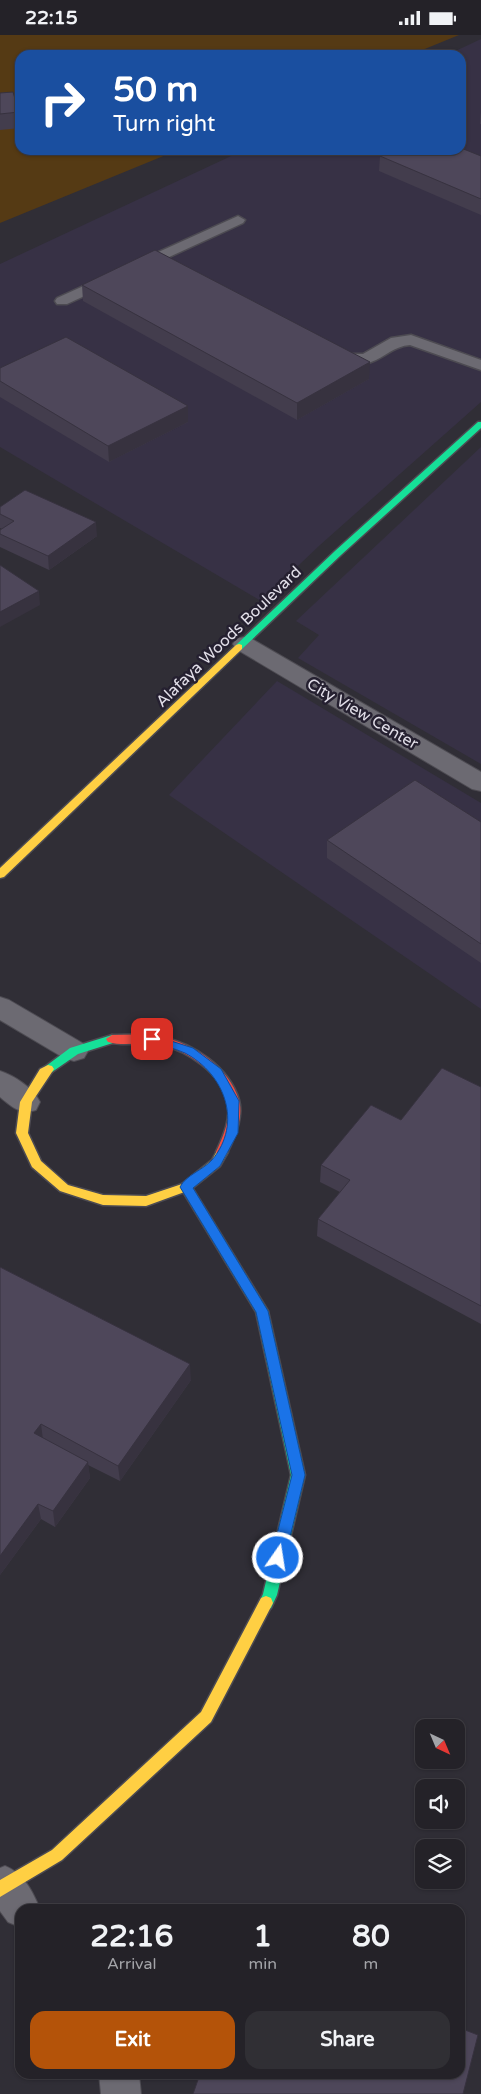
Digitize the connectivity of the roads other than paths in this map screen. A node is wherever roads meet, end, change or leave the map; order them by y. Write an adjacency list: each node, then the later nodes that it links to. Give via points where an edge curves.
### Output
1 (238, 220): 2 (lane)
2 (154, 259): 3 (lane); 4 (lane)
3 (171, 268)
4 (62, 301)
5 (320, 345): 6 (lane, via 346,359 366,359 396,341 411,340)
6 (481, 365)
7 (481, 424): 8 (street, Alafaya Woods Boulevard, via 338,553)
8 (244, 644): 9 (street, City View Center); 10 (street, Alafaya Woods Boulevard)
9 (481, 783)
10 (0, 874)
11 (0, 1007): 12 (street)
12 (74, 1051): 14 (street, via 44,1072); 15 (street, via 112,1039 152,1039 189,1051 217,1072 233,1101 232,1133 216,1163)
13 (0, 1082): 14 (street)
14 (26, 1102): 15 (street, via 22,1133 36,1163 64,1188 103,1200 146,1201)
15 (186, 1187): 16 (street, via 262,1311 298,1475 270,1595 206,1717 57,1855)
16 (9, 1894)
17 (120, 2079): 18 (street)
18 (121, 2094)

